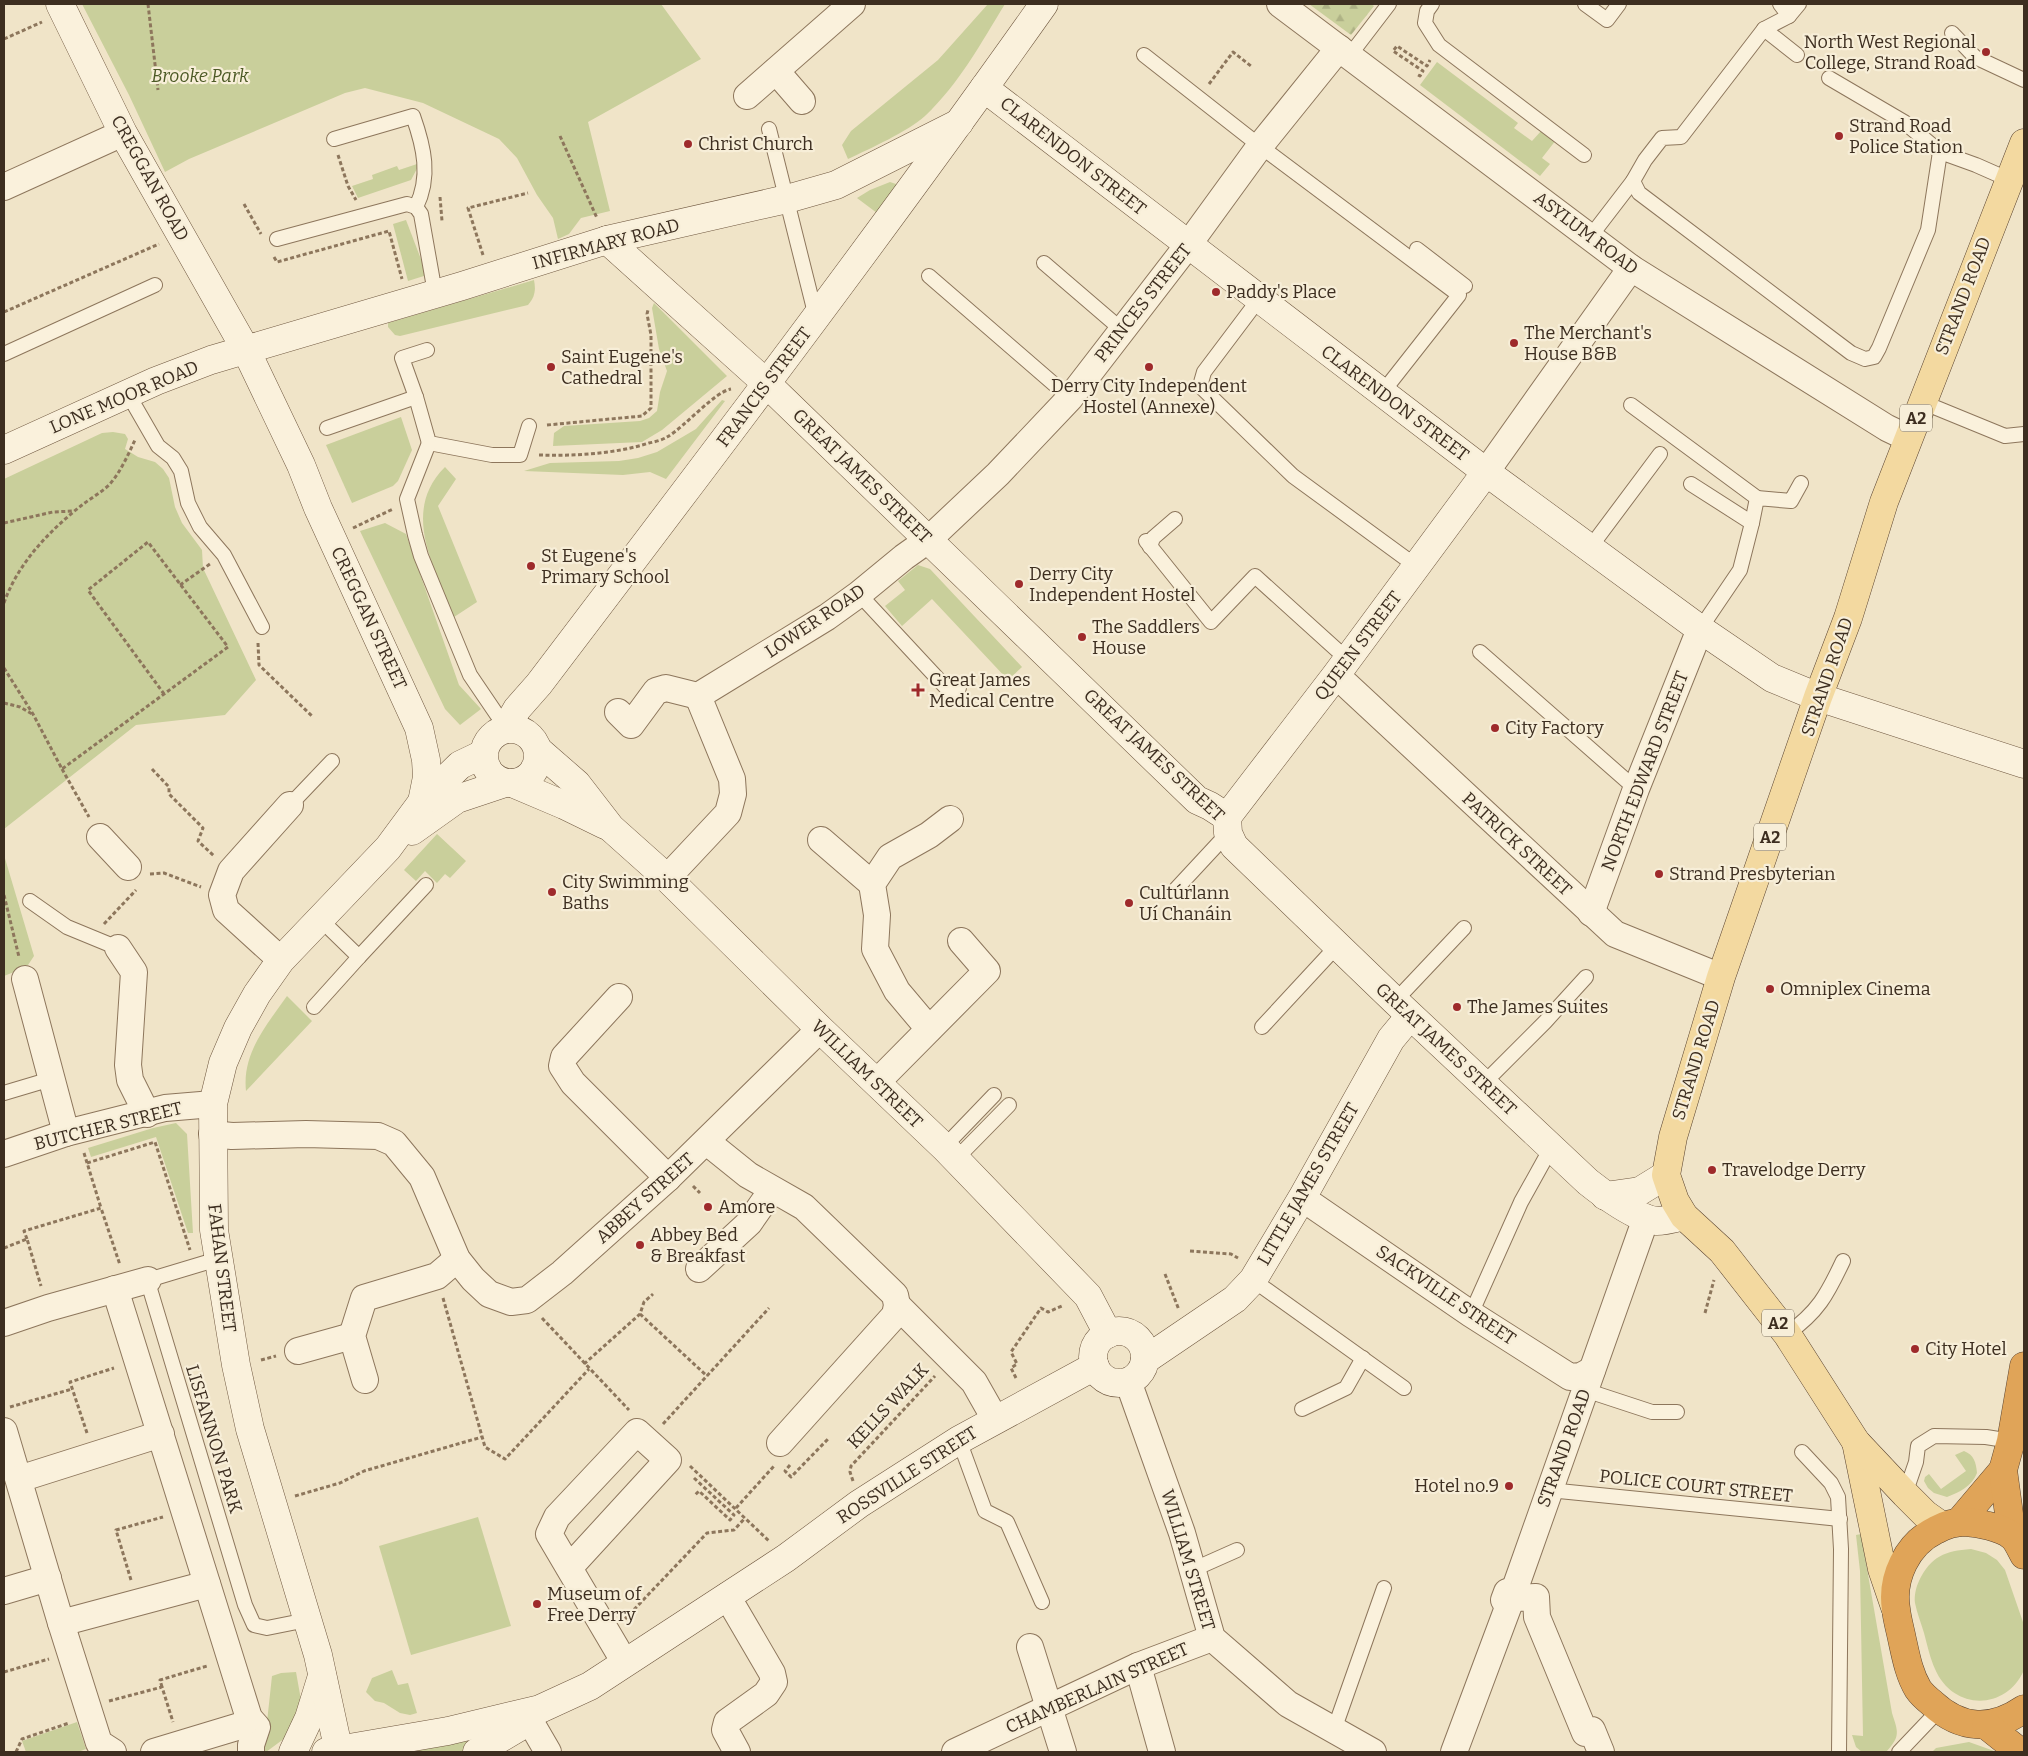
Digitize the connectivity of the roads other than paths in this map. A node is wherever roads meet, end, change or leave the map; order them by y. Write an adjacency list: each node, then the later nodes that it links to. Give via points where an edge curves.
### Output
1 (852, 4): 17 (street)
2 (1044, 4): 20 (main road, FRANCIS STREET)
3 (1280, 4): 14 (street, ASYLUM ROAD)
4 (1388, 4): 14 (lane)
5 (1432, 4): 30 (lane, via 1425,23 1439,44)
6 (1586, 4): 7 (lane, via 1607,20)
7 (1619, 4)
8 (1780, 4): 11 (lane)
9 (1799, 4): 11 (lane)
10 (62, 8): 25 (main road, CREGGAN ROAD)
11 (1790, 16): 12 (lane)
12 (1764, 29): 15 (lane); 32 (lane, via 1681,137 1662,138)
13 (1952, 33): 19 (lane, via 1975,57)
14 (1344, 52): 28 (street, PRINCES STREET); 36 (street, ASYLUM ROAD)
15 (1797, 54)
16 (1144, 56): 28 (lane)
17 (776, 71): 21 (street); 22 (street)
18 (1829, 78): 29 (lane, via 1904,122)
19 (2024, 80)
20 (984, 88): 23 (main road, FRANCIS STREET); 39 (main road, CLARENDON STREET)
21 (747, 96)
22 (802, 101)
23 (959, 123): 34 (main road, INFIRMARY ROAD, via 836,186); 48 (main road, FRANCIS STREET)
24 (769, 129): 34 (lane)
25 (123, 133): 33 (street); 50 (main road, CREGGAN ROAD)
26 (334, 140): 35 (lane, via 413,116 423,143 426,165)
27 (2024, 142): 31 (main road, STRAND ROAD / A2)
28 (1260, 146): 39 (street, PRINCES STREET); 45 (lane)
29 (1940, 152): 31 (lane); 32 (lane, via 1928,230 1879,348 1874,357 1865,359 1852,353 1639,193)
30 (1584, 155)
31 (2010, 180): 59 (main road, STRAND ROAD / A2)
32 (1633, 181): 36 (lane)
33 (4, 187)
34 (787, 199): 38 (main road, INFIRMARY ROAD); 48 (lane)
35 (416, 207): 37 (lane, via 398,205); 46 (lane, via 421,214)
36 (1590, 237): 42 (street, ASYLUM ROAD)
37 (277, 239)
38 (607, 240): 46 (main road, INFIRMARY ROAD); 54 (main road, GREAT JAMES STREET)
39 (1188, 245): 47 (main road, CLARENDON STREET); 49 (street, PRINCES STREET)
40 (1417, 249): 45 (lane)
41 (1044, 263): 49 (lane)
42 (1631, 268): 64 (street, ASYLUM ROAD); 68 (street)
43 (929, 276): 58 (lane)
44 (155, 285): 52 (lane)
45 (1466, 285): 55 (lane)
46 (435, 293): 50 (main road, INFIRMARY ROAD)
47 (1258, 299): 55 (main road, CLARENDON STREET); 77 (lane, via 1204,372 1200,386 1293,476)
48 (816, 316): 54 (main road, FRANCIS STREET)
49 (1122, 330): 58 (street, PRINCES STREET)
50 (246, 350): 53 (main road, LONE MOOR ROAD); 72 (main road, CREGGAN STREET)
51 (427, 350): 57 (lane, via 402,358)
52 (4, 354)
53 (211, 360): 56 (main road, LONE MOOR ROAD); 72 (main road, CREGGAN STREET, via 228,368 240,379 288,471)
54 (766, 383): 75 (main road, GREAT JAMES STREET); 83 (main road, FRANCIS STREET)
55 (1382, 393): 68 (main road, CLARENDON STREET)
56 (128, 394): 66 (main road, LONE MOOR ROAD); 79 (lane, via 158,446 173,458 181,471 188,503 200,527 224,555)
57 (416, 397): 62 (lane); 65 (lane)
58 (1070, 398): 75 (street, PRINCES STREET, via 998,474)
59 (1922, 402): 63 (lane, via 2005,436); 64 (main road, STRAND ROAD / A2)
60 (1631, 405): 71 (lane)
61 (529, 426): 65 (lane, via 520,455 492,455)
62 (327, 428)
63 (2024, 434)
64 (1908, 438): 86 (main road, STRAND ROAD / A2)
65 (429, 443): 89 (lane, via 407,499 421,556 470,675)
66 (4, 450)
67 (1660, 454): 76 (lane)
68 (1486, 472): 76 (main road, CLARENDON STREET); 77 (main road, QUEEN STREET)
69 (1801, 483): 71 (lane, via 1791,501)
70 (1691, 484): 74 (lane)
71 (1757, 498): 74 (lane)
72 (318, 508): 88 (main road, CREGGAN STREET)
73 (1175, 520): 82 (lane, via 1148,544 1211,622 1255,576)
74 (1752, 523): 80 (lane, via 1740,570)
75 (928, 540): 78 (street, LOWER ROAD); 99 (main road, GREAT JAMES STREET, via 1197,800 1210,806)
76 (1589, 549): 80 (main road, CLARENDON STREET)
77 (1416, 566): 82 (main road, QUEEN STREET)
78 (859, 594): 84 (lane, via 917,649 952,694); 85 (street, LOWER ROAD)
79 (262, 627)
80 (1700, 629): 86 (main road, CLARENDON STREET, via 1772,678); 95 (street, NORTH EDWARD STREET)
81 (1480, 652): 95 (lane)
82 (1342, 668): 99 (main road, QUEEN STREET); 110 (street, PATRICK STREET)
83 (539, 684): 89 (main road, FRANCIS STREET, via 517,709); 90 (main road, FRANCIS STREET, via 533,715)
84 (959, 688)
85 (698, 696): 87 (street, via 666,688 656,691 631,725); 105 (street, via 732,779 733,794 728,813)
86 (1818, 697): 93 (main road, CLARENDON STREET); 119 (main road, STRAND ROAD / A2)
87 (618, 712)
88 (419, 728): 91 (main road, CREGGAN STREET, via 434,743 450,751); 96 (main road, CREGGAN STREET, via 427,777)
89 (506, 728): 90 (main road, via 521,730); 91 (main road, via 490,738)
90 (536, 744): 94 (main road, via 537,766 533,773 520,782); 100 (main road, WILLIAM STREET, via 577,784)
91 (484, 754): 94 (main road, via 484,762 492,775); 96 (main road, FAHAN STREET, via 460,765)
92 (332, 762): 97 (lane)
93 (2024, 764)
94 (509, 783): 100 (main road, WILLIAM STREET); 103 (main road, FAHAN STREET, via 457,799)
95 (1636, 788): 110 (street, NORTH EDWARD STREET)
96 (422, 802): 103 (main road, FAHAN STREET)
97 (290, 805): 117 (street, via 226,883 226,910)
98 (950, 819): 106 (street, via 890,858)
99 (1227, 825): 108 (lane); 114 (main road, GREAT JAMES STREET, via 1234,846)
100 (610, 828): 105 (main road, WILLIAM STREET)
101 (100, 837): 104 (street)
102 (820, 840): 106 (street)
103 (388, 848): 111 (main road, FAHAN STREET)
104 (135, 873)
105 (667, 878): 125 (main road, WILLIAM STREET)
106 (872, 884): 126 (street, via 877,915 875,949 897,991)
107 (426, 885): 116 (lane)
108 (1176, 889)
109 (30, 902): 115 (lane, via 67,927)
110 (1591, 913): 119 (street, PATRICK STREET, via 1615,934)
111 (320, 919): 116 (lane); 117 (main road, FAHAN STREET)
112 (1464, 928): 123 (lane)
113 (961, 941): 126 (street, via 987,971)
114 (1337, 946): 123 (main road, GREAT JAMES STREET); 124 (lane)
115 (118, 948): 134 (street, via 134,972 128,1065 132,1086)
116 (359, 957): 122 (lane)
117 (281, 960): 132 (main road, FAHAN STREET, via 256,994 238,1028 223,1063)
118 (1586, 977): 129 (lane)
119 (1721, 977): 141 (main road, STRAND ROAD / A2, via 1673,1137)
120 (25, 979): 127 (street)
121 (619, 997): 142 (street, via 564,1057 562,1066 573,1082)
122 (314, 1007)
123 (1403, 1009): 129 (main road, GREAT JAMES STREET); 145 (main road, LITTLE JAMES STREET, via 1391,1039)
124 (1262, 1027)
125 (820, 1029): 128 (main road, WILLIAM STREET); 137 (street, ABBEY STREET)
126 (929, 1029): 128 (street)
127 (51, 1079): 130 (lane); 135 (street)
128 (877, 1082): 139 (main road, WILLIAM STREET)
129 (1483, 1084): 138 (main road, GREAT JAMES STREET)
130 (4, 1093)
131 (994, 1095): 139 (lane)
132 (212, 1104): 134 (street, BUTCHER STREET, via 165,1108); 136 (main road, FAHAN STREET)
133 (1009, 1105): 139 (lane)
134 (147, 1114): 135 (street, BUTCHER STREET)
135 (72, 1132): 140 (street, BUTCHER STREET)
136 (212, 1134): 148 (street, ABBEY STREET, via 378,1136 394,1143 422,1177); 150 (main road, FAHAN STREET, via 214,1230)
137 (707, 1142): 142 (street, ABBEY STREET); 143 (street, via 748,1176)
138 (1551, 1148): 144 (main road, GREAT JAMES STREET); 155 (lane, via 1521,1202)
139 (949, 1153): 157 (main road, WILLIAM STREET, via 1088,1296)
140 (4, 1154)
141 (1666, 1175): 144 (main road, via 1640,1191); 146 (main road, STRAND ROAD / A2)
142 (668, 1178): 148 (street, ABBEY STREET, via 528,1300 511,1302 488,1294)
143 (772, 1190): 151 (street, via 749,1223); 154 (street, via 804,1207 895,1295)
144 (1605, 1196): 147 (main road, GREAT JAMES STREET)
145 (1302, 1198): 152 (main road, LITTLE JAMES STREET); 155 (street, SACKVILLE STREET)
146 (1684, 1216): 147 (main road, GREAT JAMES STREET, via 1657,1221); 158 (main road, A2, via 1722,1251)
147 (1646, 1218): 166 (street, STRAND ROAD)
148 (457, 1259): 159 (street, via 437,1276 364,1298)
149 (1843, 1261): 158 (lane, via 1820,1304)
150 (207, 1263): 153 (lane); 197 (main road, FAHAN STREET, via 250,1429)
151 (699, 1269)
152 (1256, 1275): 160 (main road, LITTLE JAMES STREET, via 1235,1299 1187,1331); 162 (lane)
153 (130, 1285): 156 (street); 173 (street, via 138,1361); 197 (lane, LISFANNON PARK, via 254,1625 267,1628)
154 (897, 1304): 171 (street, via 974,1382); 177 (street, via 895,1315)
155 (1471, 1314): 166 (street, SACKVILLE STREET, via 1570,1377 1581,1376)
156 (4, 1323)
157 (1108, 1334): 160 (main road, via 1128,1332); 163 (main road, via 1095,1348)
158 (1787, 1334): 176 (main road, A2)
159 (352, 1336): 161 (street); 165 (street)
160 (1142, 1350): 167 (main road, via 1140,1372)
161 (298, 1351)
162 (1363, 1358): 168 (lane); 169 (lane, via 1346,1388)
163 (1095, 1366): 167 (main road, via 1107,1379); 171 (main road, ROSSVILLE STREET)
164 (2024, 1366): 175 (highway, A2)
165 (365, 1380)
166 (1588, 1380): 170 (lane, via 1652,1412); 181 (street, STRAND ROAD)
167 (1128, 1381): 188 (street, WILLIAM STREET)
168 (1404, 1388)
169 (1302, 1409)
170 (1677, 1412)
171 (995, 1419): 174 (main road, ROSSVILLE STREET)
172 (4, 1431): 180 (street)
173 (161, 1434): 180 (street); 190 (street)
174 (959, 1440): 194 (main road, ROSSVILLE STREET, via 859,1504 786,1558); 195 (lane, via 985,1511 1007,1522)
175 (2011, 1441): 179 (highway, A2); 182 (lane, via 1934,1436 1918,1446)
176 (1856, 1442): 182 (main road, A2); 196 (main road, A2, via 1882,1569)
177 (780, 1443)
178 (1802, 1452): 183 (lane, via 1831,1483 1838,1497)
179 (2003, 1470): 184 (highway, A2); 185 (highway, A2)
180 (19, 1479): 189 (street)
181 (1549, 1490): 183 (lane, POLICE COURT STREET); 193 (street, STRAND ROAD)
182 (1905, 1494): 184 (main road, A2)
183 (1840, 1520): 226 (lane)
184 (1951, 1524): 185 (highway, A2, via 1984,1523); 196 (highway, A2, via 1927,1534 1905,1559)
185 (2018, 1546)
186 (1237, 1550): 188 (lane)
187 (569, 1568): 187 (street, via 668,1460 637,1432 557,1517 549,1534); 201 (street)
188 (1192, 1570): 199 (street, WILLIAM STREET)
189 (48, 1578): 192 (street); 198 (street)
190 (207, 1584): 198 (street); 208 (street)
191 (1384, 1588): 210 (lane)
192 (4, 1591)
193 (1514, 1594): 223 (street, via 1507,1592); 224 (street, STRAND ROAD); 225 (street, via 1517,1598 1536,1597 1537,1617 1548,1644 1585,1733 1592,1730)
194 (727, 1596): 201 (main road, ROSSVILLE STREET); 218 (street, via 772,1673 774,1682 766,1694 727,1722 725,1730)
195 (1042, 1602)
196 (1895, 1607): 206 (highway, A2, via 1908,1670 1919,1691)
197 (308, 1620): 203 (main road, FAHAN STREET)
198 (60, 1623): 212 (street, via 99,1743)
199 (1212, 1638): 202 (street, CHAMBERLAIN STREET); 210 (street, WILLIAM STREET, via 1288,1704)
200 (1030, 1647): 204 (street)
201 (626, 1663): 207 (main road, ROSSVILLE STREET)
202 (1138, 1666): 204 (street, CHAMBERLAIN STREET); 221 (street)
203 (323, 1675): 211 (main road, FAHAN STREET); 215 (main road, via 309,1718)
204 (1049, 1709): 219 (street, CHAMBERLAIN STREET); 220 (street)
205 (2024, 1709): 209 (highway, A2, via 2002,1722)
206 (1939, 1710): 209 (highway, A2, via 1960,1722); 227 (lane)
207 (535, 1715): 211 (main road, ROSSVILLE STREET); 216 (main road, ROSSVILLE STREET); 217 (street)
208 (249, 1718): 213 (street, via 240,1726); 214 (street, via 257,1727)
209 (1986, 1725): 228 (highway)
210 (1334, 1730): 222 (street, WILLIAM STREET)
211 (335, 1751)
212 (113, 1752)
213 (154, 1752)
214 (251, 1752)
215 (293, 1752)
216 (477, 1752)
217 (548, 1752)
218 (737, 1752)
219 (955, 1752)
220 (1064, 1752)
221 (1162, 1752)
222 (1372, 1752)
223 (1438, 1752)
224 (1454, 1752)
225 (1600, 1752)
226 (1839, 1752)
227 (1899, 1752)
228 (2020, 1752)

